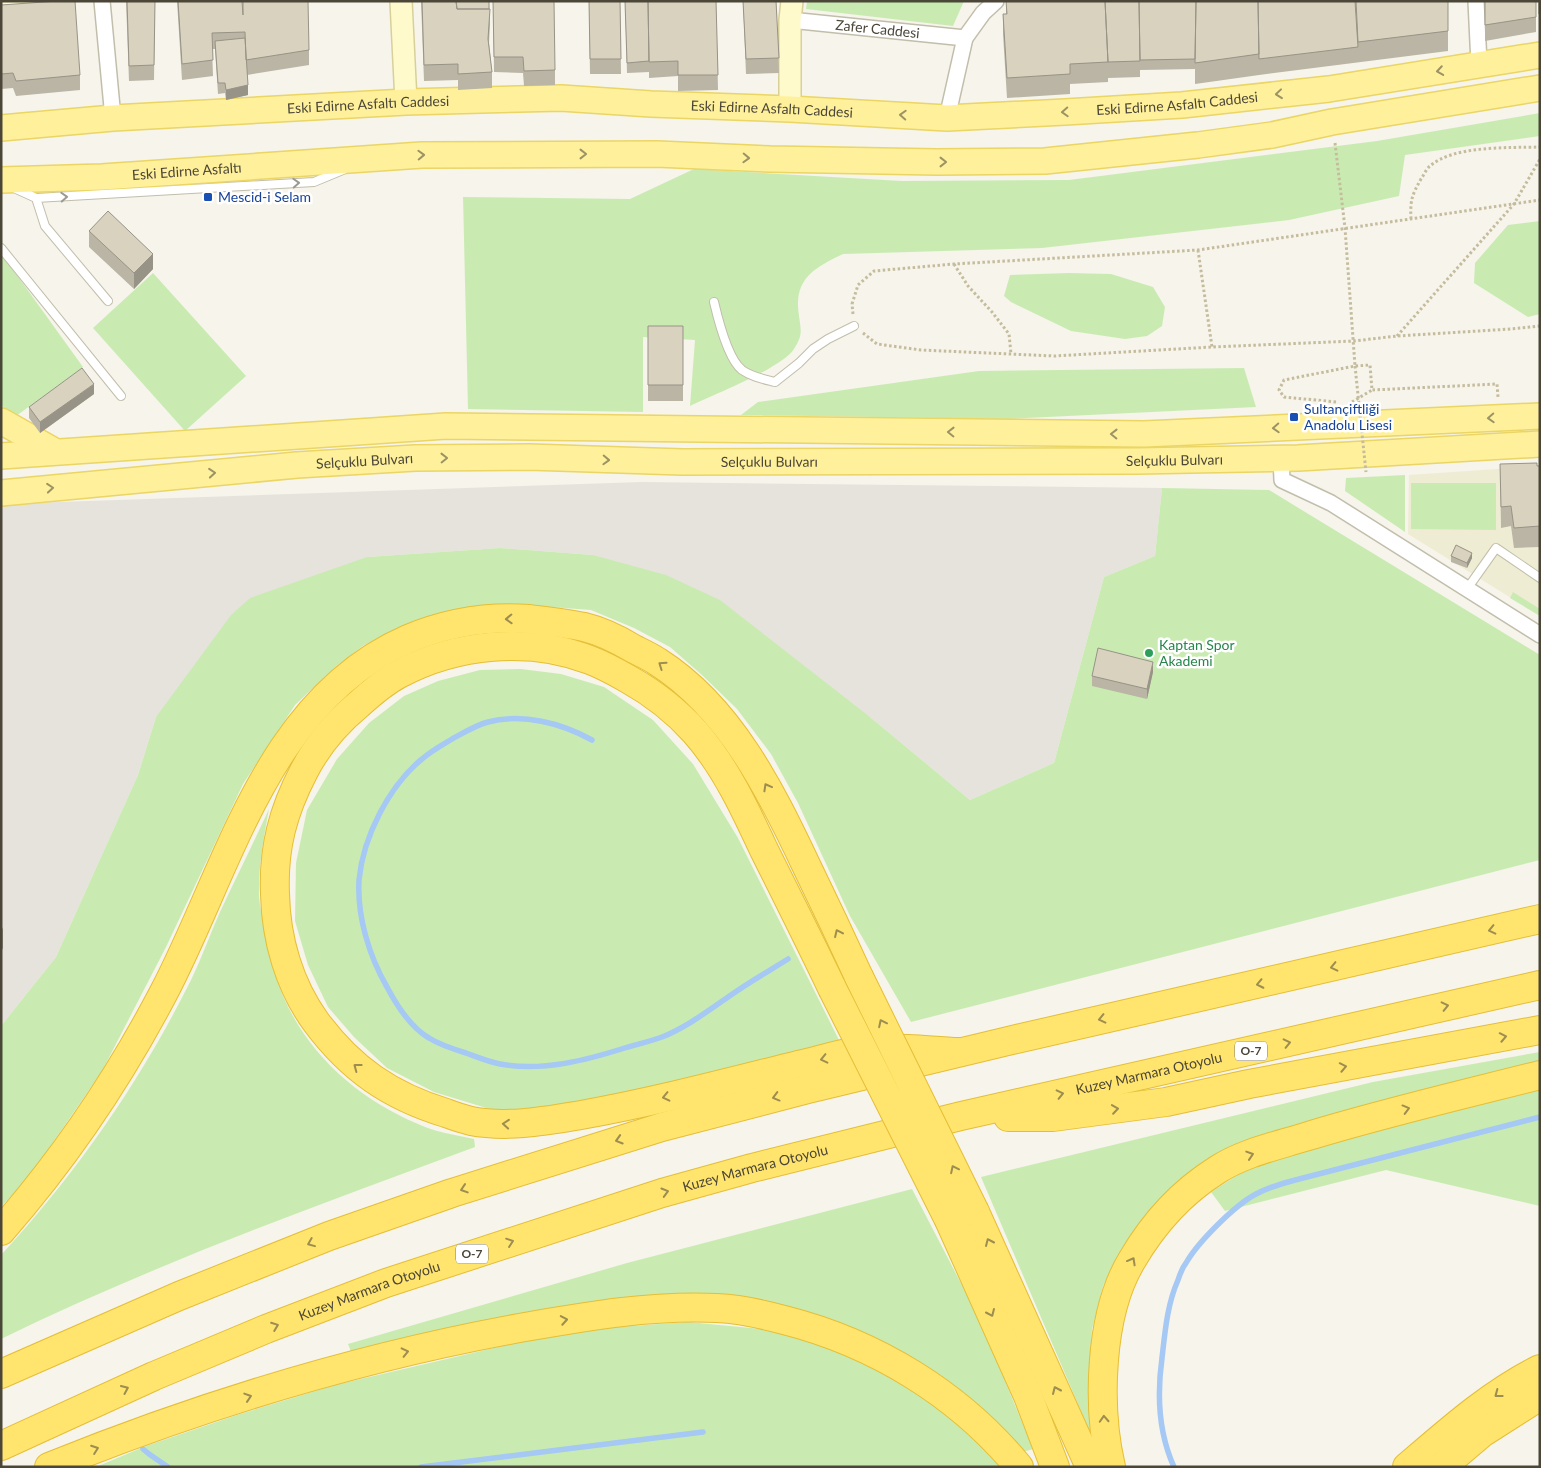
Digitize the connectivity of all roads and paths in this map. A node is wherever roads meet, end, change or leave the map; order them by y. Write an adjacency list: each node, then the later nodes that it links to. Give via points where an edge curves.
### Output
1 (36, 1): 6 (street)
2 (102, 1): 14 (street)
3 (401, 1): 12 (street)
4 (996, 1): 8 (street, via 983,12)
5 (1476, 1): 10 (street)
6 (1, 5)
7 (791, 11): 8 (street, Zafer Caddesi); 13 (street)
8 (964, 38): 15 (street)
9 (1540, 55): 10 (main road, Eski Edirne Asfaltı Caddesi)
10 (1479, 64): 15 (main road, Eski Edirne Asfaltı Caddesi, one-way to 15, via 1329,89 1182,105)
11 (1540, 88): 16 (main road)
12 (406, 102): 13 (main road, Eski Edirne Asfaltı Caddesi, via 561,98); 14 (main road, Eski Edirne Asfaltı Caddesi)
13 (790, 109): 15 (main road, Eski Edirne Asfaltı Caddesi, one-way to 13)
14 (113, 118): 17 (main road, Eski Edirne Asfaltı Caddesi)
15 (948, 118)
16 (1332, 122): 19 (main road, one-way to 16, via 657,154 928,162 1045,161 1272,135); 26 (path)
17 (1, 128)
18 (1540, 147): 25 (path, via 1454,152 1429,166 1412,193)
19 (372, 158): 21 (main road, Eski Edirne Asfaltı); 22 (lane, one-way to 19, via 314,182)
20 (1540, 159): 24 (path)
21 (1, 181): 22 (lane)
22 (36, 198): 30 (lane, via 45,226)
23 (1540, 200): 24 (path)
24 (1514, 204): 25 (path); 34 (path)
25 (1411, 219): 26 (path)
26 (1345, 228): 28 (path); 35 (path)
27 (1, 248): 39 (lane)
28 (1198, 250): 29 (path); 36 (path)
29 (954, 264): 32 (path, via 874,271 858,285 852,304); 37 (path, via 968,286 1009,334)
30 (108, 301)
31 (714, 302): 32 (lane, via 721,331 740,369 757,378 775,382 814,349)
32 (854, 326): 37 (path, via 877,344 921,350)
33 (1540, 326): 34 (path)
34 (1397, 336): 35 (path)
35 (1354, 341): 36 (path); 38 (path)
36 (1212, 347): 37 (path, via 1054,356)
37 (1011, 354)
38 (1355, 366): 40 (path, via 1284,380 1279,390 1284,397); 42 (path, via 1370,365 1372,390 1497,384); 48 (path, bridge)
39 (121, 396)
40 (1342, 402)
41 (1540, 416): 42 (main road, Selçuklu Bulvarı)
42 (1499, 418): 45 (main road, Selçuklu Bulvarı, one-way to 45, via 1144,434 446,426)
43 (1, 421): 45 (main road)
44 (1540, 444): 47 (main road, Selçuklu Bulvarı)
45 (54, 451): 46 (main road, Selçuklu Bulvarı)
46 (1, 456)
47 (1281, 458): 49 (main road, Selçuklu Bulvarı, one-way to 47, via 297,465 415,458 529,457 692,462); 51 (street, via 1282,480 1331,503)
48 (1366, 472)
49 (1, 493)
50 (1540, 578): 51 (lane, via 1496,548)
51 (1467, 589): 52 (street)
52 (1540, 634)
53 (1540, 919): 56 (highway, one-way to 56)
54 (1540, 985): 58 (highway, Kuzey Marmara Otoyolu / O-7, one-way to 54)
55 (1540, 1030): 58 (highway, one-way to 55, via 1053,1117 1166,1102)
56 (959, 1052): 61 (highway, one-way to 61, via 662,1127 452,1193 329,1236 179,1296); 66 (highway, one-way to 66, bridge, via 871,1049 622,1108 515,1124 471,1121 438,1111 403,1098 350,1062 328,1039 307,1009 290,975 277,929 274,876 282,819 312,757 338,721 397,675 428,661 498,647 526,646 559,651 589,660 644,688 672,710 696,733 715,759 748,816 832,988 949,1220 1028,1396)
57 (1540, 1075): 68 (highway, one-way to 57, via 1106,1445 1102,1384 1107,1332 1118,1293 1131,1261 1152,1230 1195,1185 1238,1158 1320,1132)
58 (961, 1116): 63 (highway, Kuzey Marmara Otoyolu / O-7, one-way to 58, via 197,1358 386,1283 662,1193)
59 (1, 1231): 67 (highway, one-way to 59, bridge, via 976,1212 756,767 713,711 686,683 659,662 586,628 513,618 469,621 430,630 372,658 335,686 304,720 258,793 165,991 128,1058 46,1178)
60 (1540, 1369): 69 (highway, one-way to 69, via 1514,1382 1457,1424)
61 (1, 1374)
62 (1540, 1396): 70 (highway, via 1482,1433)
63 (1, 1446)
64 (49, 1467): 65 (highway, one-way to 65, via 210,1409 399,1354 624,1310 679,1308 718,1308 760,1314 808,1326 861,1346 916,1376 946,1397 974,1420)
65 (1019, 1467)
66 (1055, 1467)
67 (1090, 1467)
68 (1111, 1467)
69 (1407, 1467)
70 (1442, 1467)

